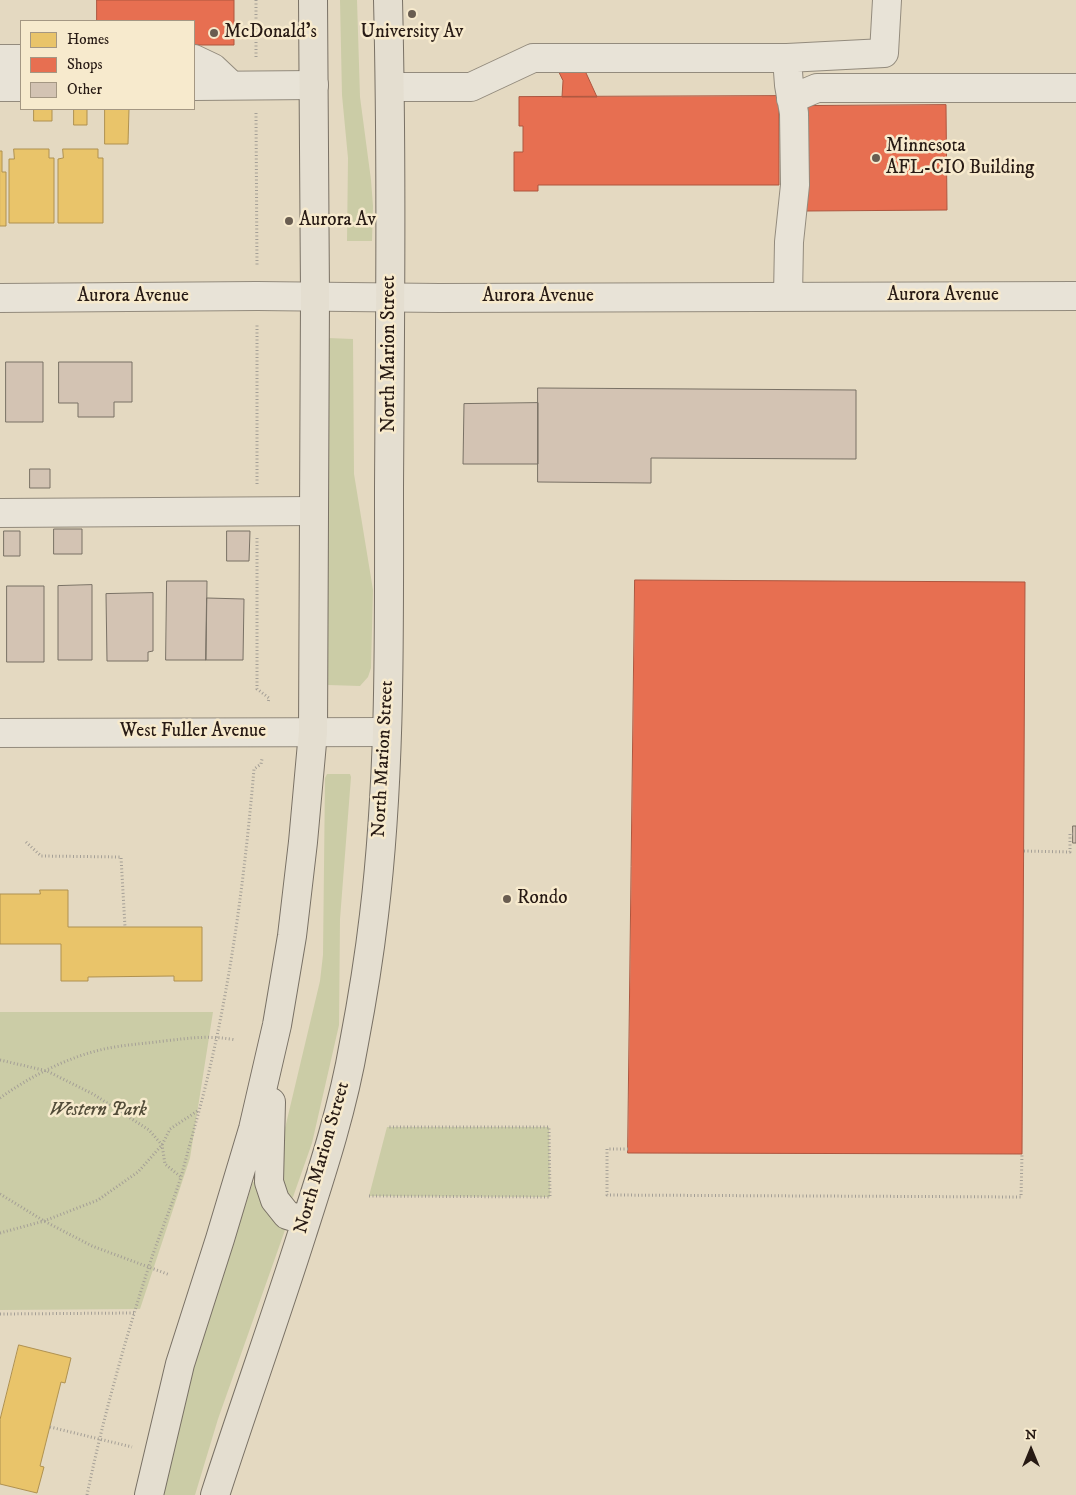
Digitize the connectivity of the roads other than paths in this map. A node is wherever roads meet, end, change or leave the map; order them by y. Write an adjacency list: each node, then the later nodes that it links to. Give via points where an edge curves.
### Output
1 (313, 0): 7 (main road)
2 (388, 0): 11 (main road, North Marion Street)
3 (887, 0): 4 (street, via 884,53)
4 (787, 58): 11 (street, via 533,58 471,87); 13 (street)
5 (195, 59): 6 (street, via 213,68)
6 (231, 85): 7 (street); 8 (street)
7 (314, 85): 14 (main road)
8 (195, 86)
9 (0, 87): 10 (street)
10 (20, 87)
11 (390, 87): 15 (main road, North Marion Street)
12 (1076, 88): 13 (street, via 817,88)
13 (791, 99): 16 (street, via 795,185)
14 (315, 296): 15 (street, Aurora Avenue); 18 (street, Aurora Avenue); 19 (main road)
15 (390, 296): 16 (street, Aurora Avenue); 22 (main road, North Marion Street)
16 (788, 296): 17 (street, Aurora Avenue)
17 (1076, 296)
18 (0, 298)
19 (314, 511): 20 (street); 21 (main road)
20 (0, 513)
21 (313, 732): 22 (street, West Fuller Avenue); 23 (street, West Fuller Avenue); 24 (main road, via 292,936)
22 (386, 732): 25 (main road, North Marion Street, via 374,914 354,1046 326,1162)
23 (0, 733)
24 (273, 1043): 25 (main road, via 269,1182 275,1200 287,1214); 26 (main road, via 253,1129 180,1364)
25 (306, 1221): 27 (main road, North Marion Street)
26 (149, 1495)
27 (215, 1495)

